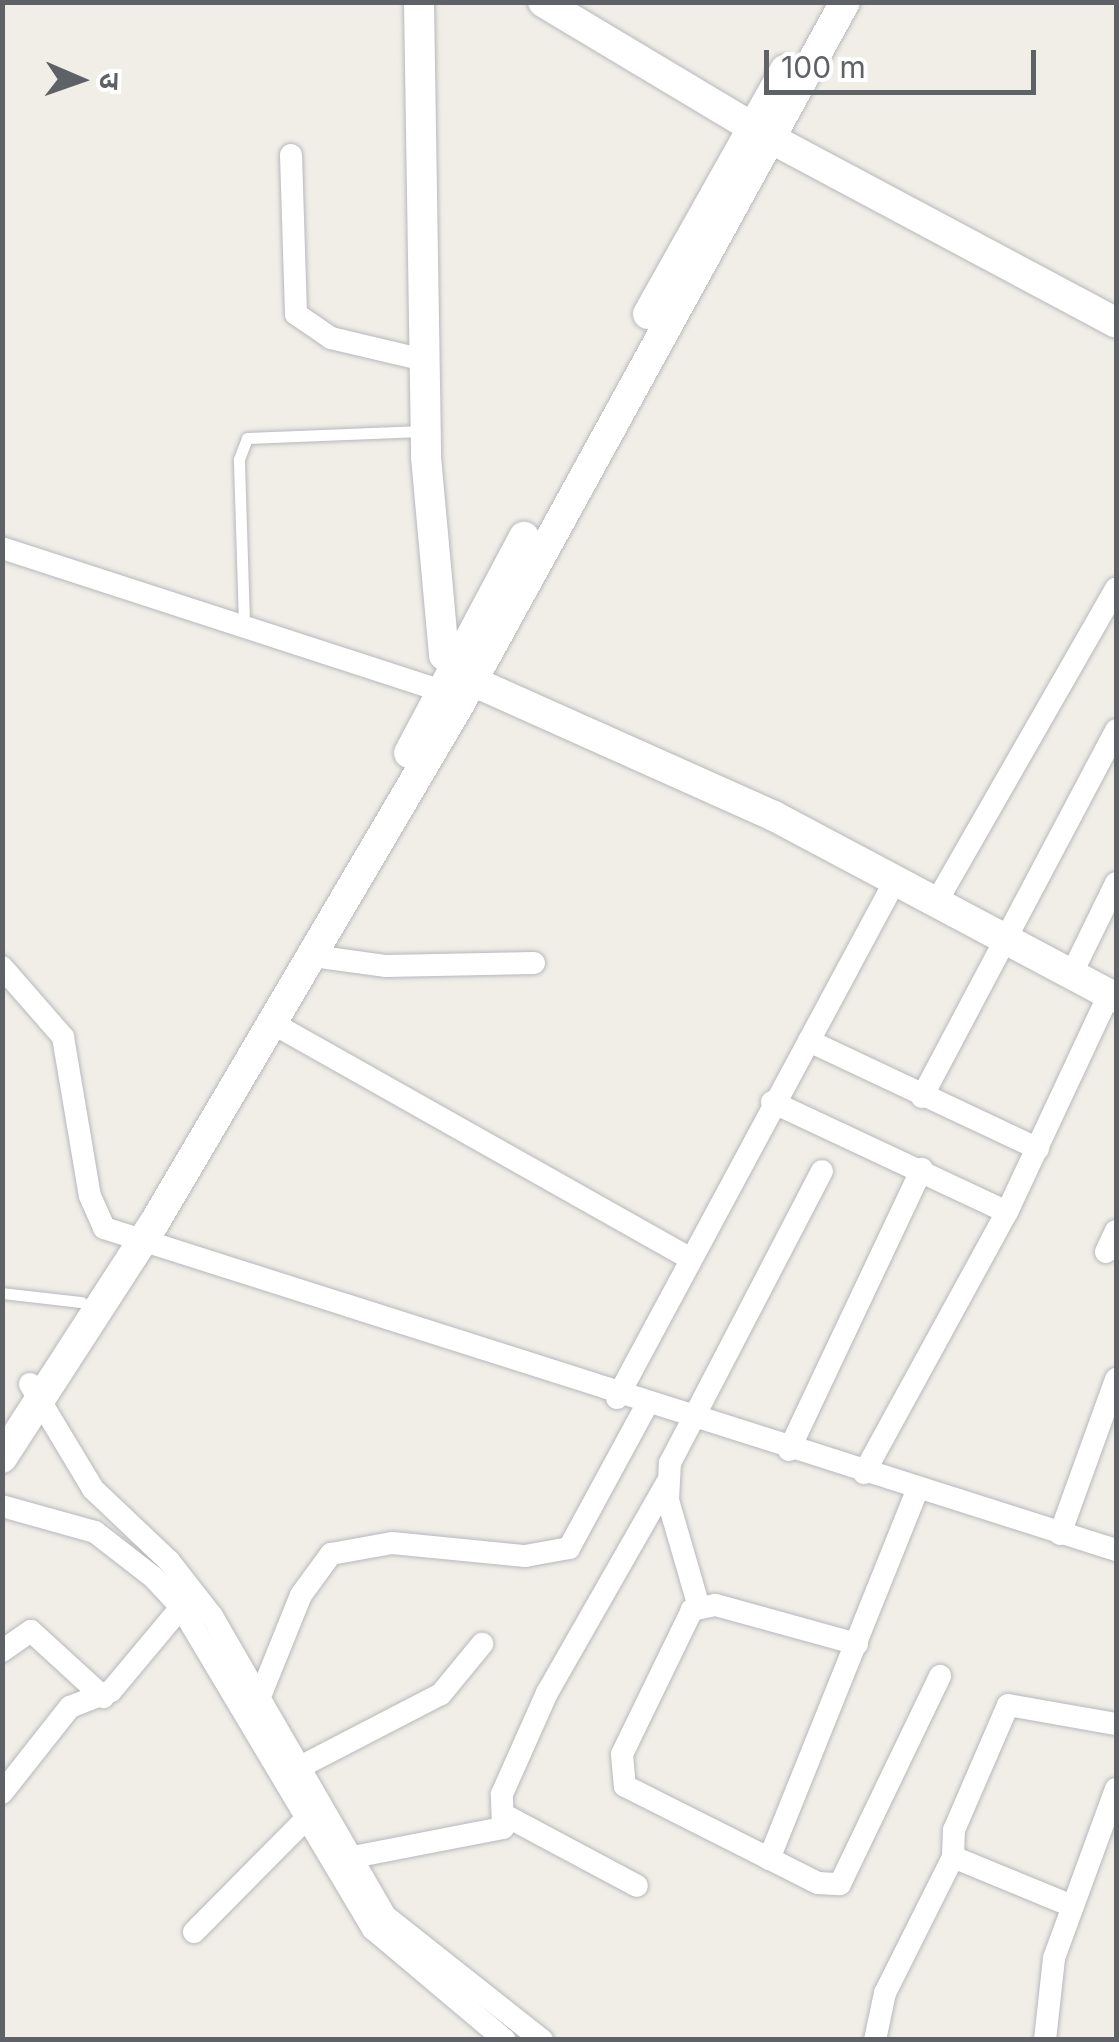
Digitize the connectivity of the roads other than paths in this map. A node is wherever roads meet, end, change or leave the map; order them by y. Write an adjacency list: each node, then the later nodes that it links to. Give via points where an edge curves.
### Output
1 (419, 2): 8 (street)
2 (542, 2): 5 (street)
3 (823, 2): 5 (street)
4 (845, 2): 5 (street)
5 (763, 131): 7 (street); 13 (street)
6 (291, 155): 8 (street, via 296,314 332,338)
7 (1116, 321)
8 (424, 360): 9 (street)
9 (426, 431): 12 (lane, via 247,438 239,459); 13 (street, via 437,632)
10 (2, 548): 12 (street)
11 (1116, 589): 17 (street)
12 (244, 622): 13 (street)
13 (456, 680): 15 (street); 19 (street); 32 (street)
14 (1116, 730): 18 (street)
15 (896, 879): 17 (street); 25 (street)
16 (1116, 883): 22 (street)
17 (937, 901): 18 (street)
18 (1006, 941): 22 (street); 26 (street)
19 (313, 956): 20 (street, via 386,966); 24 (street)
20 (534, 962)
21 (2, 966): 32 (street, via 63,1036 93,1211 104,1228)
22 (1072, 973): 23 (street)
23 (1113, 996): 28 (street)
24 (274, 1024): 32 (street); 33 (street)
25 (808, 1040): 26 (street); 27 (street)
26 (922, 1097): 28 (street)
27 (772, 1102): 29 (street); 33 (street)
28 (1038, 1149): 31 (street)
29 (922, 1170): 31 (street); 42 (street)
30 (822, 1171): 40 (street)
31 (1008, 1212): 44 (street)
32 (137, 1232): 35 (street); 37 (street); 38 (street)
33 (690, 1258): 38 (street)
34 (2, 1293): 35 (lane)
35 (81, 1302): 37 (street)
36 (1116, 1379): 48 (street)
37 (35, 1394): 41 (street); 43 (street); 50 (street, via 93,1489)
38 (617, 1398): 39 (street)
39 (646, 1406): 40 (street); 57 (street, via 569,1548 525,1556 392,1543 331,1554 301,1594)
40 (692, 1420): 42 (street); 45 (street)
41 (2, 1422)
42 (790, 1450): 44 (street)
43 (2, 1458)
44 (864, 1473): 46 (street)
45 (666, 1484): 51 (street); 62 (street, via 547,1693 502,1794)
46 (917, 1490): 48 (street); 53 (street)
47 (2, 1506): 50 (street, via 94,1532)
48 (1060, 1534): 49 (street)
49 (1116, 1550)
50 (187, 1600): 56 (street); 57 (street); 63 (street)
51 (699, 1607): 53 (street); 66 (street, via 686,1615 620,1770 634,1795)
52 (482, 1644): 59 (street, via 441,1694)
53 (857, 1644): 66 (street)
54 (2, 1651): 56 (street, via 31,1631)
55 (940, 1676): 66 (street, via 850,1874 829,1886)
56 (103, 1697): 61 (street, via 70,1707)
57 (259, 1699): 59 (street)
58 (1116, 1724): 64 (street, via 1008,1706 954,1830)
59 (298, 1768): 65 (street)
60 (1116, 1789): 68 (street)
61 (2, 1793)
62 (508, 1817): 65 (street, via 495,1832); 67 (street)
63 (306, 1819): 69 (street); 72 (street, via 373,1929)
64 (953, 1857): 68 (street); 73 (street, via 885,1993)
65 (348, 1858): 70 (street, via 386,1916 434,1962)
66 (768, 1859)
67 (638, 1886)
68 (1072, 1906): 71 (street)
69 (194, 1932)
70 (533, 2037)
71 (1050, 2038)
72 (504, 2040)
73 (875, 2040)

